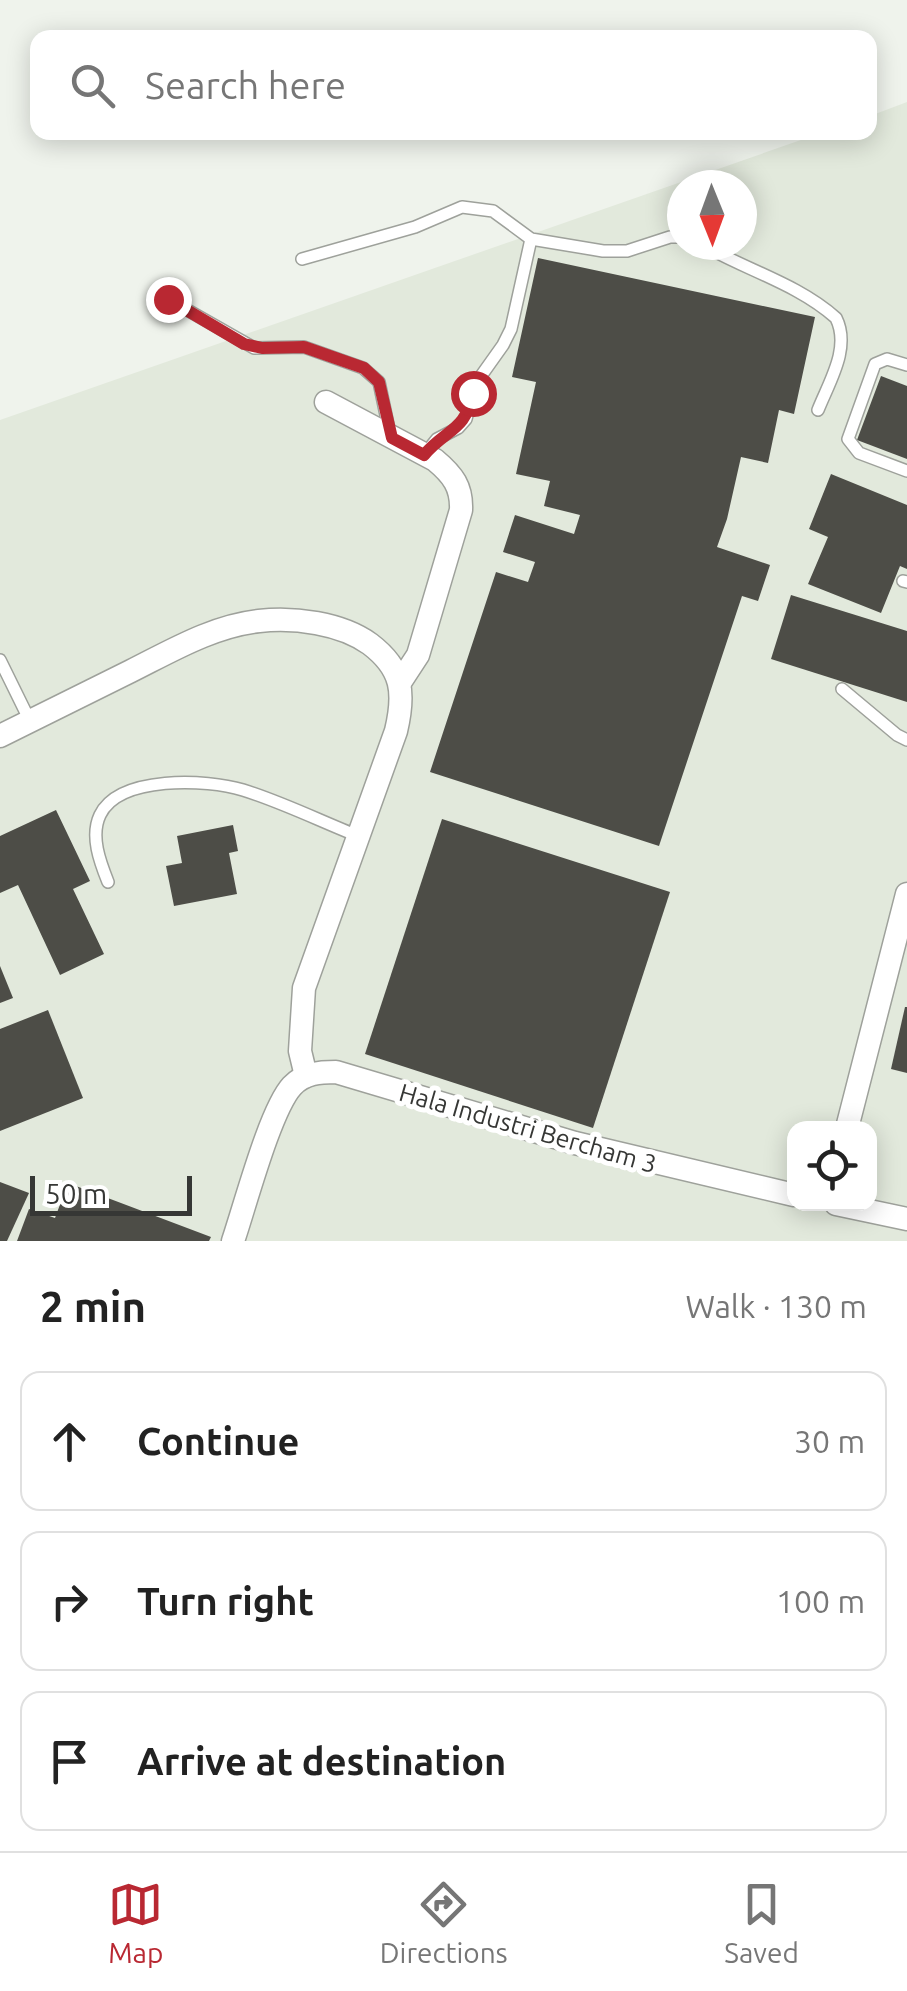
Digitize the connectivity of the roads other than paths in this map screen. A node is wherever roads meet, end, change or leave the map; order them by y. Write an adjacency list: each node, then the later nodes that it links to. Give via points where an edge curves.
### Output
1 (531, 238): 2 (lane, via 627,251); 3 (lane, via 493,211 462,206 415,227); 10 (lane, via 511,329 476,383 466,419)
2 (667, 238)
3 (302, 259)
4 (733, 260): 8 (lane, via 836,318 841,352)
5 (168, 299): 9 (lane, via 244,344 304,347 364,368 379,382)
6 (907, 365): 11 (lane, via 887,358 875,364 848,439 858,453)
7 (326, 402): 9 (street)
8 (818, 410)
9 (392, 438): 10 (street)
10 (424, 455): 13 (street, via 458,485 461,510 418,655)
11 (907, 471)
12 (0, 660): 15 (lane)
13 (402, 681): 15 (street, via 379,652 346,632 259,621 181,646); 18 (street, via 396,731)
14 (842, 689): 17 (lane)
15 (30, 721): 16 (street)
16 (0, 736)
17 (907, 740)
18 (358, 836): 19 (lane, via 240,789 158,784 110,801 100,816 97,845); 21 (street, via 304,988 300,1051)
19 (108, 882)
20 (907, 894): 22 (street)
21 (306, 1076): 23 (street, Hala Industri Bercham 3, via 336,1072 575,1143); 26 (street, via 278,1110)
22 (849, 1121)
23 (787, 1193)
24 (869, 1211): 25 (street)
25 (907, 1219)
26 (233, 1241)

